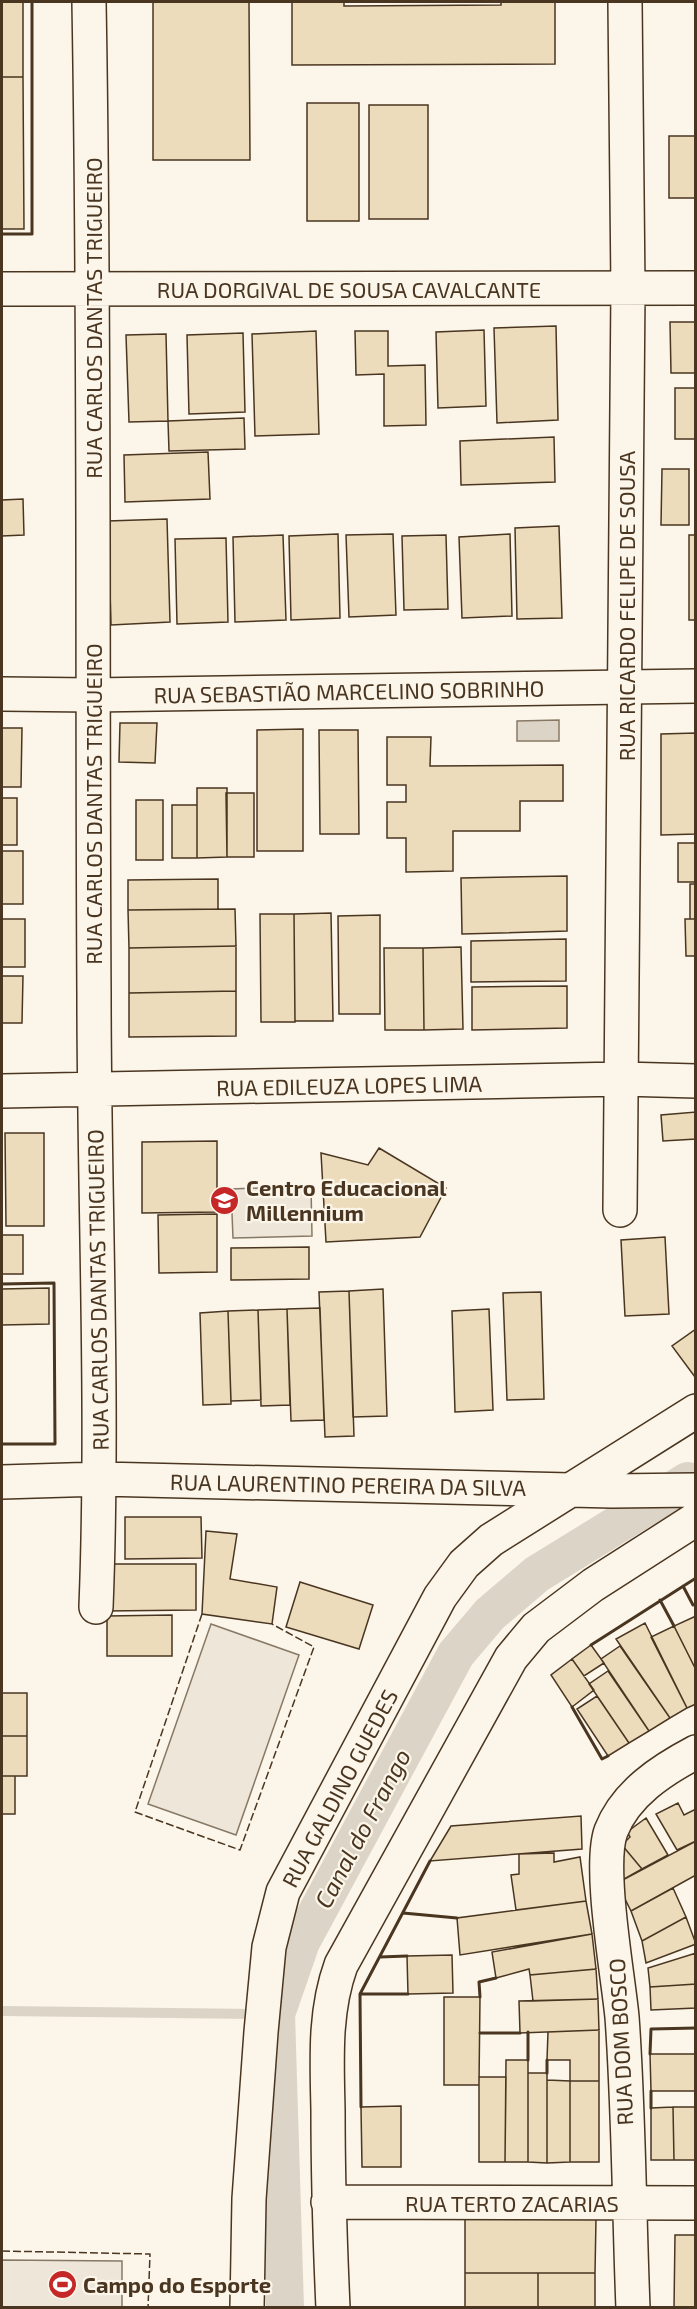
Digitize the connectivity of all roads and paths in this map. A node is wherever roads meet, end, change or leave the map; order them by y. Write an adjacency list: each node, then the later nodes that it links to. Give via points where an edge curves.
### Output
1 (89, 2): 5 (street, RUA CARLOS DANTAS TRIGUEIRO)
2 (625, 2): 6 (street, RUA RICARDO FELIPE DE SOUSA)
3 (696, 288): 6 (street, RUA DORGIVAL DE SOUSA CAVALCANTE)
4 (2, 289): 5 (street, RUA DORGIVAL DE SOUSA CAVALCANTE)
5 (94, 289): 6 (street, RUA DORGIVAL DE SOUSA CAVALCANTE); 10 (street, RUA CARLOS DANTAS TRIGUEIRO)
6 (628, 289): 8 (street, RUA RICARDO FELIPE DE SOUSA)
7 (696, 686): 8 (street, RUA SEBASTIÃO MARCELINO SOBRINHO)
8 (625, 687): 10 (street, RUA SEBASTIÃO MARCELINO SOBRINHO); 11 (street, RUA RICARDO FELIPE DE SOUSA)
9 (2, 694): 10 (street, RUA SEBASTIÃO MARCELINO SOBRINHO)
10 (92, 695): 13 (street, RUA CARLOS DANTAS TRIGUEIRO)
11 (622, 1078): 12 (street, RUA EDILEUZA LOPES LIMA); 13 (street, RUA EDILEUZA LOPES LIMA); 15 (street, RUA RICARDO FELIPE DE SOUSA)
12 (696, 1081)
13 (94, 1090): 14 (street, RUA EDILEUZA LOPES LIMA); 17 (street, RUA CARLOS DANTAS TRIGUEIRO)
14 (2, 1091)
15 (620, 1210)
16 (696, 1411): 19 (street, RUA GALDINO GUEDES)
17 (101, 1479): 18 (street, RUA LAURENTINO PEREIRA DA SILVA); 19 (street, RUA LAURENTINO PEREIRA DA SILVA); 22 (street, RUA CARLOS DANTAS TRIGUEIRO)
18 (2, 1482)
19 (570, 1490): 20 (street, RUA LAURENTINO PEREIRA DA SILVA); 27 (street, RUA GALDINO GUEDES, via 491,1540 464,1564 440,1597 283,1892 269,1947 261,2032 249,2199)
20 (696, 1490)
21 (696, 1519): 24 (street, via 593,1585 536,1628 511,1658 341,1965 331,1992 327,2026)
22 (96, 1607)
23 (696, 1752): 26 (street, RUA DOM BOSCO, via 642,1787 610,1833 608,1857 622,2018)
24 (328, 2202): 26 (street, RUA TERTO ZACARIAS); 28 (street)
25 (696, 2203): 26 (street, RUA TERTO ZACARIAS)
26 (628, 2204): 29 (street, RUA DOM BOSCO)
27 (247, 2307)
28 (333, 2307)
29 (633, 2307)

